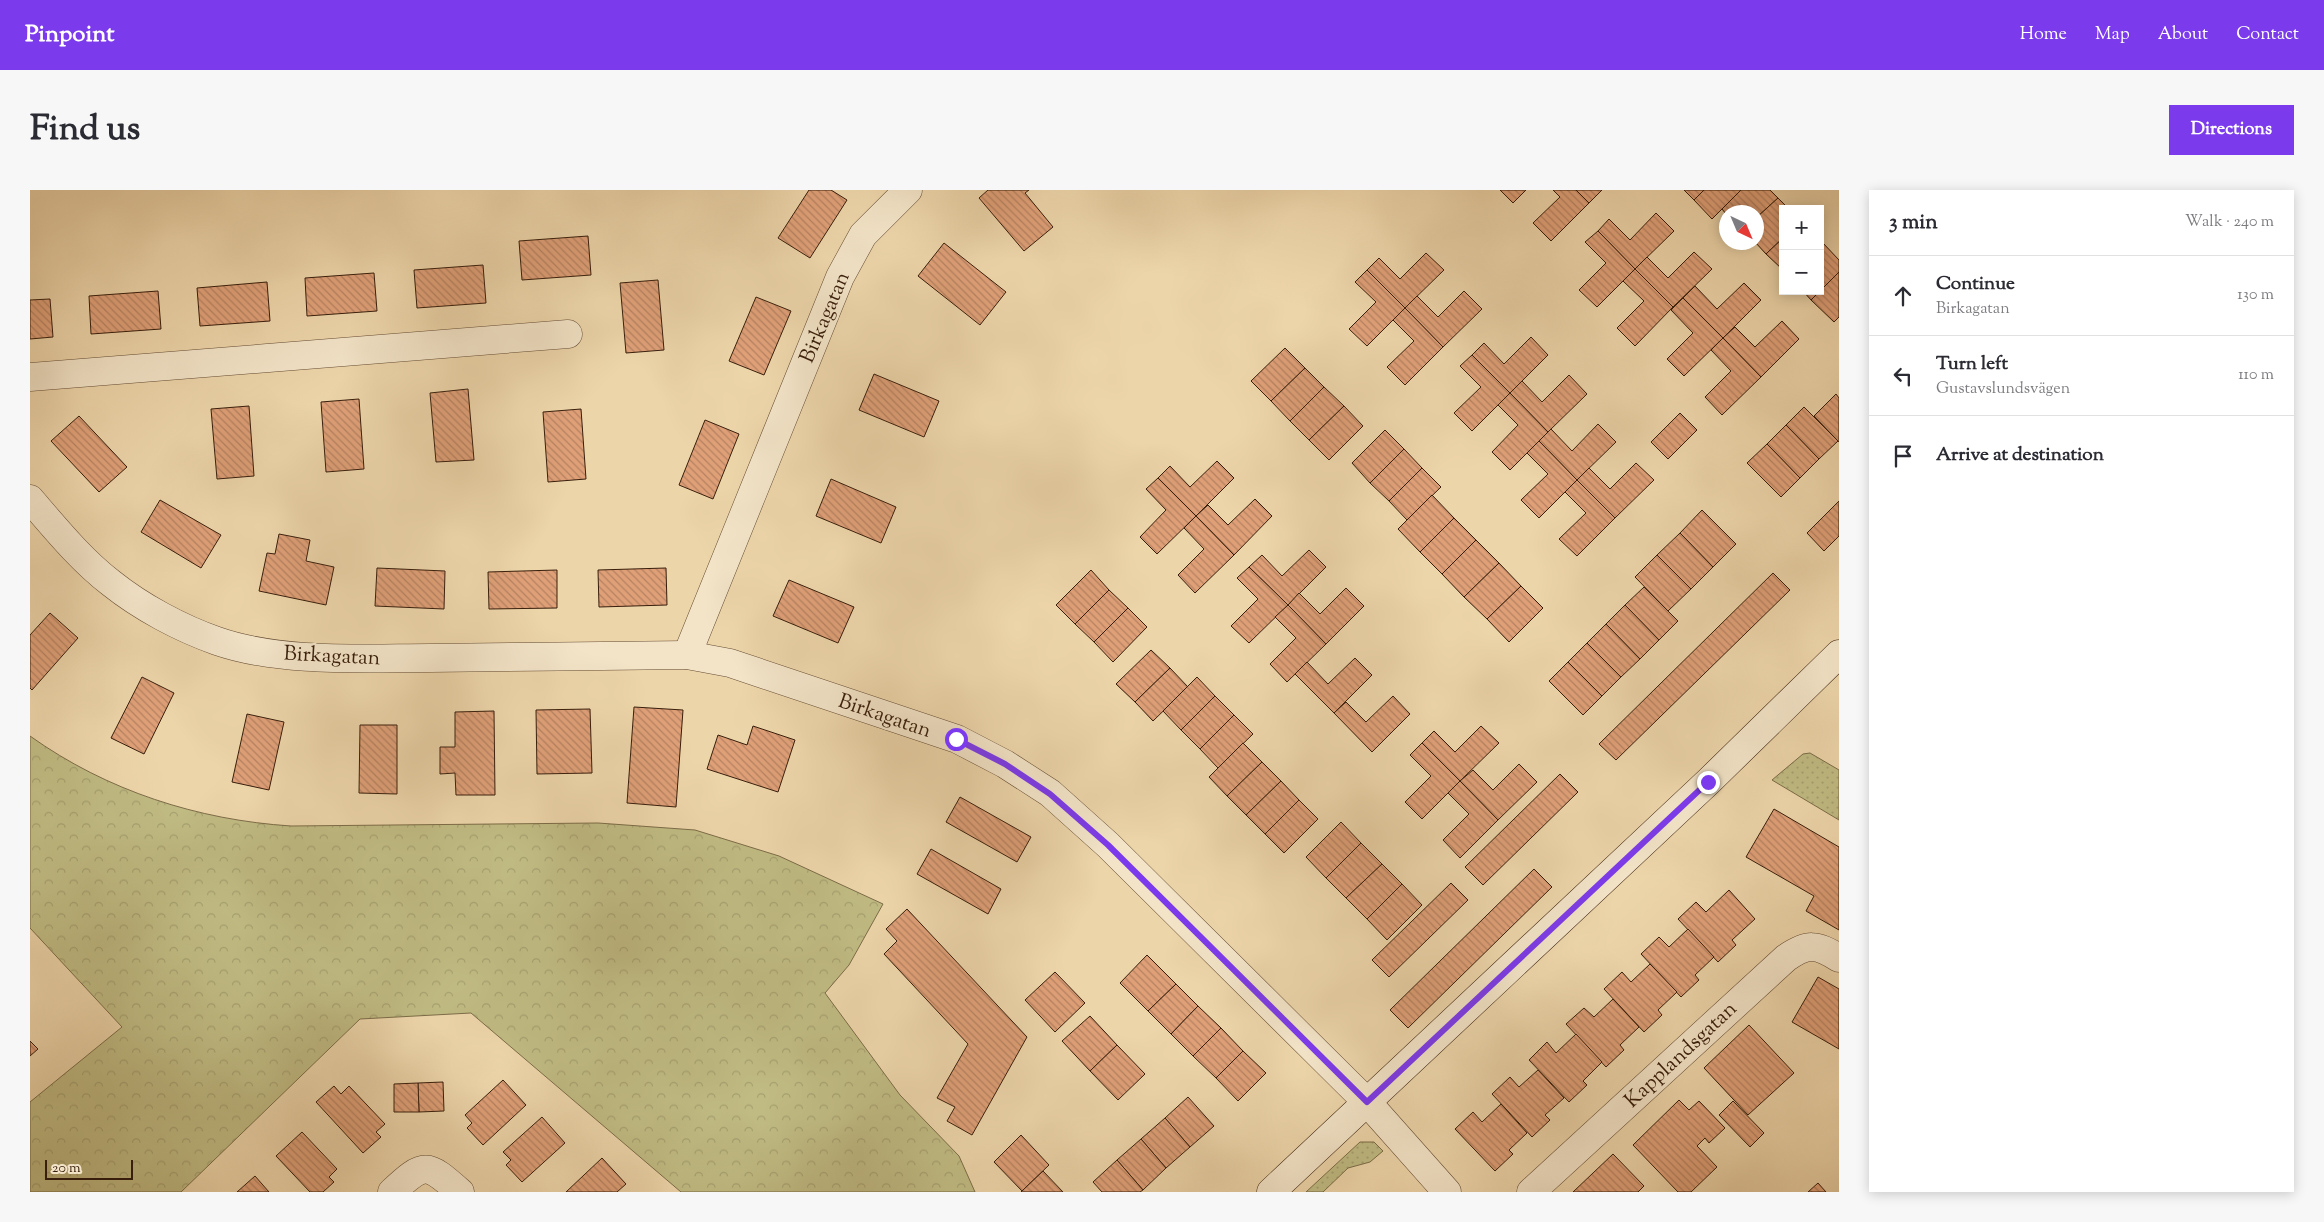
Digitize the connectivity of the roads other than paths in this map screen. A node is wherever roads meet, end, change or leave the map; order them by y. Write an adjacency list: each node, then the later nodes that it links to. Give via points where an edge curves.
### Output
1 (908, 190): 6 (street, Birkagatan, via 863,236 840,277)
2 (568, 334): 3 (street)
3 (30, 376)
4 (30, 499): 6 (street, Birkagatan, via 111,583 150,609 184,626 216,641 253,651 328,658)
5 (1839, 654): 8 (street, via 1708,782)
6 (687, 656): 8 (street, Birkagatan, via 730,663 906,721 956,739 1005,764 1050,794 1108,845)
7 (1839, 958): 13 (street, Kapplandsgatan, via 1809,946 1786,958)
8 (1367, 1102): 11 (street); 12 (street, Birkagatan)
9 (392, 1192): 10 (street, via 412,1173 429,1168)
10 (460, 1192)
11 (1271, 1192)
12 (1447, 1192)
13 (1532, 1192)

